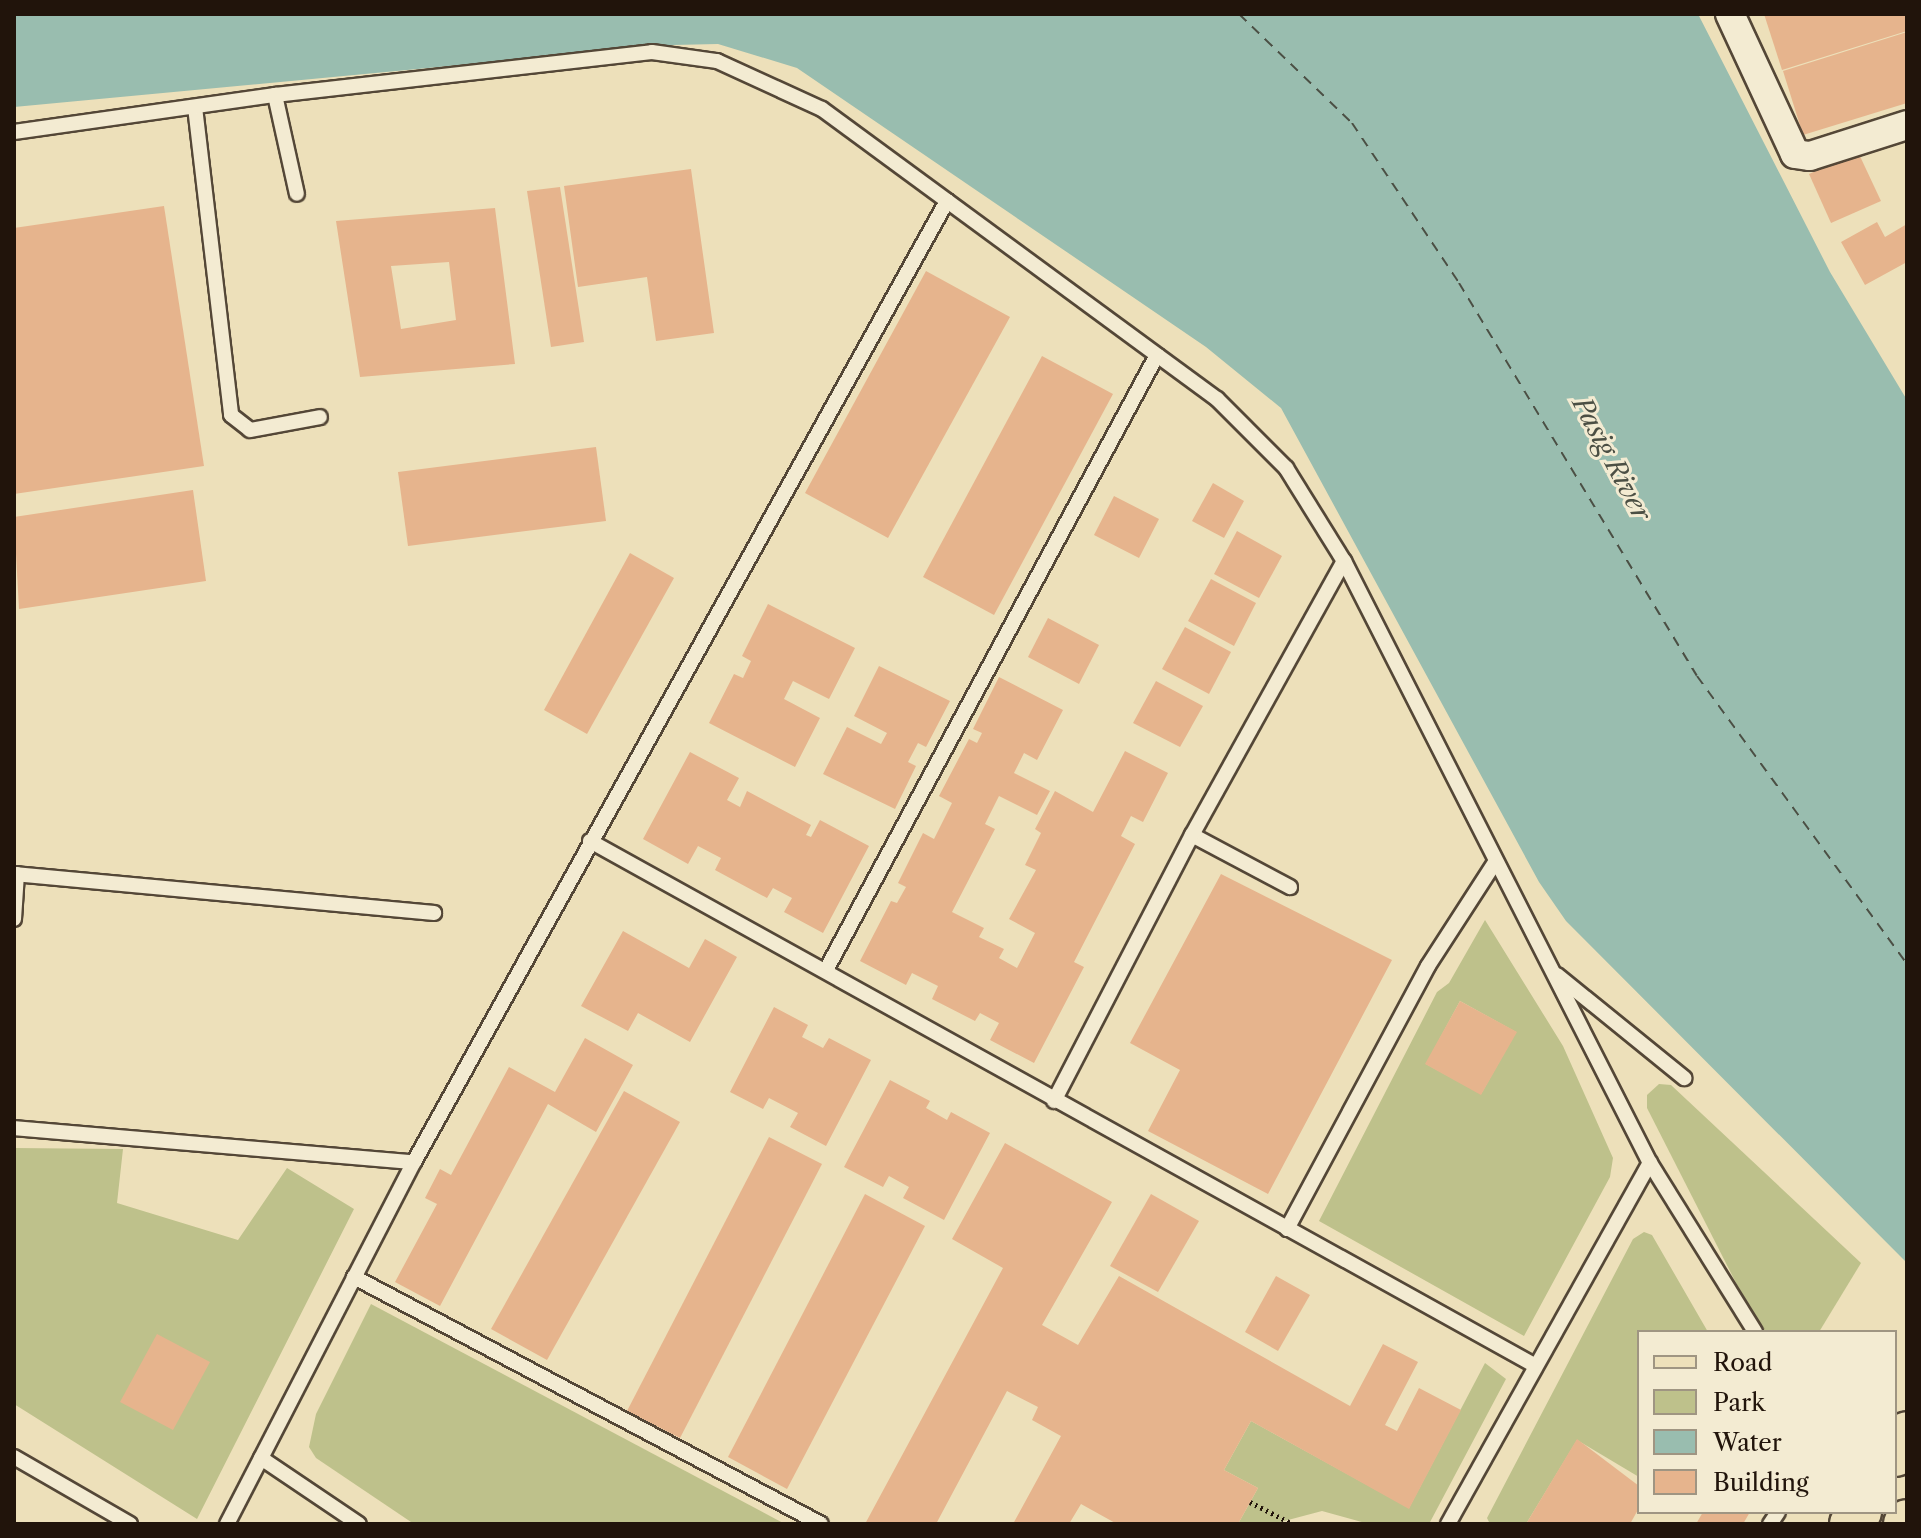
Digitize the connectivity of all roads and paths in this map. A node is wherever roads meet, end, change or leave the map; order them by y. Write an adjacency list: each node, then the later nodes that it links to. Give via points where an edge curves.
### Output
1 (1730, 14): 4 (street, via 1795,154 1810,156)
2 (275, 95): 3 (lane); 6 (lane); 7 (lane, via 652,52 717,61 822,109)
3 (195, 107): 5 (lane); 9 (lane, via 231,415 250,430)
4 (1907, 125)
5 (14, 132)
6 (297, 194)
7 (947, 201): 8 (lane); 12 (lane)
8 (1157, 355): 10 (lane, via 1217,399 1286,468); 18 (lane)
9 (320, 417)
10 (1344, 561): 11 (lane); 13 (lane)
11 (1192, 835): 15 (lane); 21 (lane)
12 (590, 841): 18 (lane); 23 (lane)
13 (1494, 864): 19 (lane); 25 (lane, via 1428,966)
14 (15, 874): 16 (lane); 17 (lane)
15 (1290, 887)
16 (434, 913)
17 (14, 919)
18 (826, 970): 21 (lane)
19 (1551, 970): 20 (lane); 24 (lane)
20 (1684, 1078)
21 (1054, 1101): 25 (lane)
22 (14, 1128): 23 (lane)
23 (414, 1162): 26 (lane)
24 (1650, 1163): 27 (lane); 28 (lane)
25 (1287, 1229): 28 (lane)
26 (354, 1277): 30 (lane); 35 (lane)
27 (1754, 1330)
28 (1534, 1365): 37 (lane)
29 (14, 1457): 32 (lane)
30 (261, 1458): 33 (lane); 34 (lane)
31 (1250, 1502): 36 (path)
32 (130, 1524)
33 (227, 1524)
34 (359, 1524)
35 (821, 1524)
36 (1293, 1524)
37 (1448, 1524)

